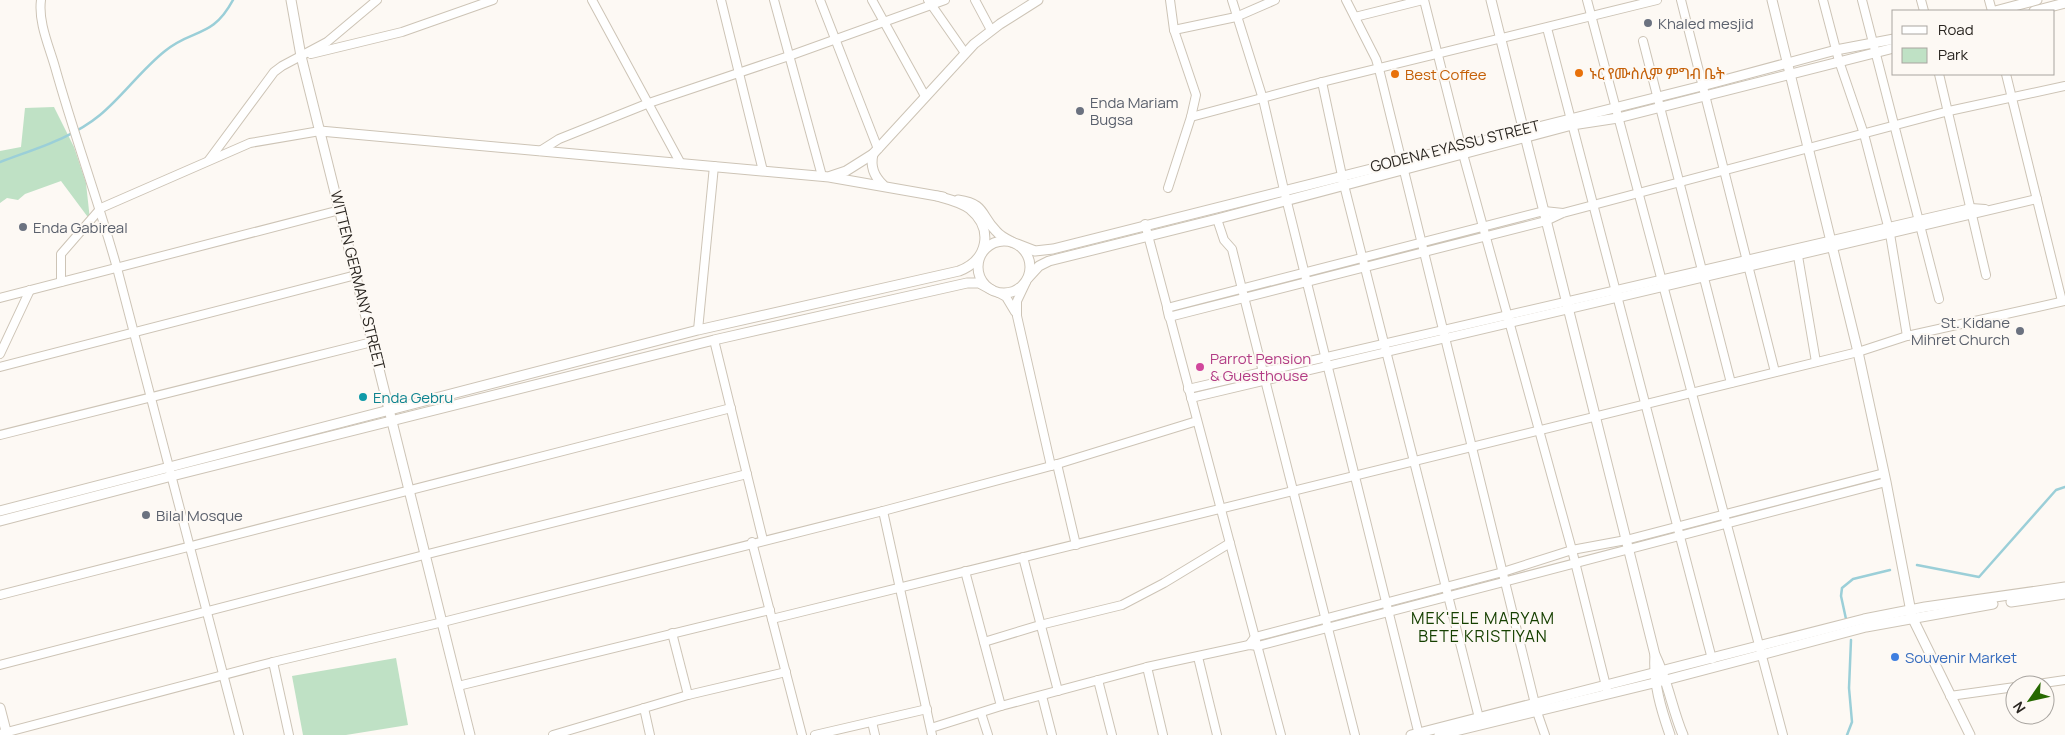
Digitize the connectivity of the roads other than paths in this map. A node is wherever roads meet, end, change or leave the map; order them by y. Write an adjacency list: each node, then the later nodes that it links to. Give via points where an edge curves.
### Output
1 (41, 0): 97 (street, via 41,19 70,121)
2 (291, 0): 47 (street, WITTEN GERMANY STREET)
3 (377, 0): 47 (street, via 327,42)
4 (493, 0): 47 (street, via 402,32)
5 (592, 0): 63 (street)
6 (721, 0): 52 (street)
7 (774, 0): 48 (street)
8 (820, 0): 38 (street)
9 (872, 0): 34 (street)
10 (945, 0): 26 (street)
11 (974, 0): 36 (street)
12 (1038, 0): 36 (street)
13 (1170, 0): 37 (street)
14 (1232, 0): 31 (street)
15 (1275, 0): 31 (street)
16 (1346, 0): 32 (street)
17 (1424, 0): 32 (street); 46 (street)
18 (1491, 0): 39 (street)
19 (1587, 0): 33 (street)
20 (1657, 0): 33 (street)
21 (1681, 0): 56 (street)
22 (1772, 0): 51 (street)
23 (1823, 0): 44 (street)
24 (1862, 0): 42 (street)
25 (2037, 0): 29 (street)
26 (929, 2): 34 (street); 45 (street)
27 (2052, 3): 28 (street); 30 (street)
28 (2065, 3)
29 (1997, 10)
30 (2036, 10)
31 (1236, 17): 37 (street); 62 (street)
32 (1355, 17): 50 (street)
33 (1591, 17): 35 (street); 64 (street)
34 (884, 22): 38 (street); 58 (street)
35 (1546, 28): 39 (street); 69 (street)
36 (991, 30): 45 (street)
37 (1174, 30): 67 (street, via 1196,95)
38 (835, 39): 48 (street); 77 (street)
39 (1501, 40): 46 (street); 72 (street)
40 (1643, 40): 59 (street)
41 (1892, 40): 42 (street, GODENA EYASSU STREET)
42 (1874, 48): 43 (street, GODENA EYASSU STREET); 44 (street, GODENA EYASSU STREET); 49 (street, GODENA EYASSU STREET); 70 (street)
43 (1892, 48)
44 (1836, 50): 49 (street); 51 (street, GODENA EYASSU STREET)
45 (965, 54): 58 (street)
46 (1436, 54): 50 (street); 76 (street)
47 (301, 56): 71 (street, WITTEN GERMANY STREET); 79 (street, via 274,72)
48 (789, 56): 52 (street); 86 (street)
49 (1839, 61): 51 (street, GODENA EYASSU STREET); 73 (street)
50 (1379, 69): 55 (street); 78 (street)
51 (1789, 69): 56 (street, GODENA EYASSU STREET); 60 (street, GODENA EYASSU STREET); 74 (street)
52 (739, 73): 63 (street); 83 (street)
53 (1939, 75): 66 (street)
54 (2006, 75): 61 (street)
55 (1322, 82): 62 (street); 85 (street)
56 (1702, 86): 59 (street, GODENA EYASSU STREET); 60 (street)
57 (2065, 86): 61 (street)
58 (925, 96): 77 (street)
59 (1657, 96): 64 (street, GODENA EYASSU STREET); 65 (street)
60 (1705, 97): 65 (street, GODENA EYASSU STREET); 84 (street)
61 (2012, 97): 66 (street); 94 (street)
62 (1263, 99): 67 (street); 91 (street)
63 (649, 103): 75 (street, via 559,138); 80 (street)
64 (1615, 106): 68 (street); 69 (street, GODENA EYASSU STREET)
65 (1660, 108): 68 (street, GODENA EYASSU STREET); 87 (street)
66 (1949, 111): 70 (street); 100 (street)
67 (1191, 117): 90 (street)
68 (1618, 118): 69 (street, GODENA EYASSU STREET); 92 (street)
69 (1571, 121): 72 (street, GODENA EYASSU STREET); 96 (street)
70 (1895, 127): 73 (street); 105 (street)
71 (320, 131): 75 (street); 79 (street, via 250,143); 98 (street, WITTEN GERMANY STREET)
72 (1525, 133): 76 (street, GODENA EYASSU STREET); 99 (street)
73 (1864, 134): 74 (street); 107 (street)
74 (1808, 149): 84 (street); 112 (street)
75 (540, 150): 80 (street)
76 (1461, 150): 78 (street, GODENA EYASSU STREET); 82 (street, GODENA EYASSU STREET); 106 (street)
77 (875, 152): 86 (street, via 846,172); 88 (street, via 871,166)
78 (1402, 160): 82 (street); 85 (street, GODENA EYASSU STREET)
79 (208, 161): 97 (street)
80 (681, 164): 81 (street)
81 (714, 166): 83 (street); 146 (street)
82 (1404, 170): 89 (street, GODENA EYASSU STREET); 110 (street)
83 (764, 171): 86 (street)
84 (1724, 171): 87 (street); 117 (street)
85 (1342, 175): 89 (street); 91 (street, GODENA EYASSU STREET)
86 (826, 176): 88 (street)
87 (1680, 183): 92 (street); 121 (street)
88 (882, 185): 93 (street)
89 (1344, 185): 95 (street, GODENA EYASSU STREET); 116 (street)
90 (1168, 188)
91 (1284, 190): 95 (street); 104 (street, GODENA EYASSU STREET)
92 (1638, 194): 96 (street); 127 (street)
93 (937, 196): 111 (street, via 975,204 997,233); 114 (street, via 961,204 980,221 985,234)
94 (2037, 199): 100 (street); 137 (street)
95 (1286, 200): 102 (street, GODENA EYASSU STREET); 120 (street)
96 (1593, 205): 101 (street); 130 (street)
97 (101, 208): 119 (street); 125 (street, via 61,254)
98 (340, 210): 119 (street); 122 (street, WITTEN GERMANY STREET)
99 (1544, 211): 101 (street); 103 (street); 106 (street)
100 (1972, 212): 105 (street); 123 (street)
101 (1563, 213): 103 (street)
102 (1217, 219): 108 (street, GODENA EYASSU STREET); 128 (street, via 1224,240 1232,249)
103 (1546, 221): 109 (street); 138 (street)
104 (1145, 224): 108 (street); 111 (street, GODENA EYASSU STREET, via 1047,250 1035,251)
105 (1920, 224): 107 (street); 135 (street)
106 (1482, 227): 109 (street); 110 (street)
107 (1889, 231): 112 (street); 148 (street)
108 (1148, 236): 124 (street, GODENA EYASSU STREET, via 1043,263); 139 (street)
109 (1485, 236): 113 (street); 141 (street)
110 (1422, 242): 113 (street); 116 (street)
111 (1015, 243): 114 (street, via 1001,241 991,244); 124 (street, via 1030,261)
112 (1832, 244): 115 (street); 117 (street); 154 (street)
113 (1424, 252): 118 (street); 145 (street)
114 (980, 256): 131 (street, via 981,278); 136 (street, via 959,270)
115 (1798, 256): 117 (street); 157 (street)
116 (1362, 258): 118 (street); 120 (street)
117 (1748, 264): 121 (street); 162 (street)
118 (1364, 267): 126 (street); 152 (street)
119 (117, 268): 125 (street); 147 (street)
120 (1304, 273): 126 (street); 128 (street)
121 (1703, 274): 127 (street); 165 (street)
122 (356, 275): 147 (street); 151 (street, WITTEN GERMANY STREET)
123 (1986, 275)
124 (1027, 280): 131 (street, via 1013,292); 142 (street, via 1017,301)
125 (61, 282): 129 (street)
126 (1307, 282): 133 (street); 156 (street)
127 (1662, 283): 130 (street); 134 (street); 167 (street)
128 (1242, 288): 133 (street); 139 (street)
129 (30, 290): 132 (street); 155 (street)
130 (1615, 290): 134 (street); 138 (street)
131 (994, 291): 140 (street, via 979,283 967,282); 142 (street, via 1006,297)
132 (0, 298)
133 (1245, 298): 143 (street); 161 (street)
134 (1618, 298): 138 (street); 170 (street)
135 (1939, 299)
136 (828, 301): 140 (street); 146 (street)
137 (2064, 301): 148 (street)
138 (1568, 305): 141 (street); 144 (street); 173 (street)
139 (1167, 308): 143 (street)
140 (831, 314): 150 (street)
141 (1506, 315): 144 (street); 145 (street)
142 (1017, 316): 180 (street)
143 (1170, 317): 166 (street)
144 (1508, 324): 149 (street); 176 (street)
145 (1443, 329): 149 (street); 152 (street)
146 (698, 330): 160 (street)
147 (134, 332): 159 (street); 168 (street)
148 (1907, 336): 154 (street)
149 (1445, 338): 153 (street); 178 (street)
150 (714, 340): 163 (street); 171 (street)
151 (372, 342): 168 (street); 172 (street, WITTEN GERMANY STREET)
152 (1384, 343): 153 (street); 156 (street)
153 (1386, 352): 158 (street); 179 (street)
154 (1858, 352): 157 (street); 184 (street)
155 (0, 354)
156 (1325, 357): 158 (street); 161 (street)
157 (1816, 362): 162 (street)
158 (1327, 366): 164 (street); 183 (street)
159 (0, 367)
160 (556, 367): 163 (street); 172 (street)
161 (1263, 371): 164 (street); 166 (street)
162 (1775, 372): 165 (street)
163 (558, 379): 174 (street)
164 (1266, 380): 169 (street); 186 (street)
165 (1731, 383): 167 (street)
166 (1188, 389): 169 (street)
167 (1691, 392): 170 (street); 191 (street)
168 (151, 398): 177 (street); 181 (street)
169 (1190, 398): 175 (street)
170 (1645, 404): 173 (street); 194 (street)
171 (731, 408): 182 (street); 185 (street)
172 (390, 410): 174 (street, WITTEN GERMANY STREET); 181 (street)
173 (1595, 416): 176 (street); 197 (street)
174 (392, 421): 181 (street); 185 (street, WITTEN GERMANY STREET)
175 (1197, 421): 180 (street); 188 (street)
176 (1538, 430): 178 (street); 202 (street)
177 (0, 435)
178 (1472, 446): 179 (street); 208 (street)
179 (1414, 461): 183 (street); 210 (street)
180 (1054, 465): 190 (street); 200 (street)
181 (170, 472): 187 (street); 201 (street)
182 (747, 474): 196 (street); 204 (street)
183 (1354, 476): 186 (street); 216 (street)
184 (1885, 477): 191 (street); 193 (street); 220 (street)
185 (409, 489): 201 (street); 204 (street, WITTEN GERMANY STREET)
186 (1294, 491): 188 (street); 221 (street)
187 (64, 500): 189 (street); 192 (street)
188 (1220, 509): 199 (street); 200 (street)
189 (0, 511)
190 (883, 511): 196 (street); 212 (street)
191 (1724, 515): 193 (street); 194 (street)
192 (0, 521)
193 (1726, 524): 195 (street); 231 (street)
194 (1678, 527): 195 (street); 197 (street)
195 (1680, 536): 203 (street); 234 (street)
196 (763, 540): 198 (street)
197 (1626, 540): 202 (street); 203 (street)
198 (752, 542): 217 (street); 223 (street)
199 (1230, 543): 224 (street, via 1122,604); 227 (street)
200 (1076, 545): 205 (street)
201 (190, 547): 214 (street); 218 (street)
202 (1572, 550): 206 (street); 208 (street)
203 (1629, 550): 206 (street); 232 (street)
204 (424, 555): 218 (street); 223 (street, WITTEN GERMANY STREET)
205 (1023, 557): 207 (street); 224 (street)
206 (1575, 563): 209 (street); 245 (street)
207 (965, 571): 212 (street); 228 (street)
208 (1503, 572): 209 (street); 210 (street)
209 (1505, 582): 215 (street); 253 (street)
210 (1446, 587): 215 (street); 216 (street)
211 (2065, 587): 220 (street, via 1925,607)
212 (899, 588): 222 (street); 254 (street)
213 (2065, 594): 220 (street)
214 (0, 595)
215 (1448, 597): 219 (street); 256 (street)
216 (1386, 603): 219 (street); 221 (street)
217 (770, 610): 222 (street); 226 (street)
218 (206, 611): 236 (street); 239 (street)
219 (1388, 612): 225 (street); 260 (street)
220 (1912, 614): 231 (street); 249 (street)
221 (1326, 618): 225 (street); 227 (street)
222 (772, 619): 238 (street)
223 (443, 622): 235 (street); 243 (street, WITTEN GERMANY STREET)
224 (1040, 625): 228 (street); 246 (street)
225 (1328, 628): 230 (street); 275 (street)
226 (672, 633): 243 (street); 247 (street)
227 (1255, 637): 229 (street); 230 (street)
228 (984, 642): 250 (street)
229 (1249, 644): 230 (street); 233 (street)
230 (1258, 646): 274 (street)
231 (1760, 650): 234 (street); 240 (street); 280 (street)
232 (1655, 655): 240 (street); 241 (street)
233 (1198, 657): 237 (street); 273 (street)
234 (1712, 659): 240 (street)
235 (273, 662): 239 (street); 262 (street)
236 (0, 665)
237 (1147, 667): 242 (street); 272 (street)
238 (786, 672): 247 (street); 266 (street)
239 (224, 675): 259 (street); 261 (street)
240 (1665, 676): 241 (street); 279 (street)
241 (1654, 678): 245 (street); 278 (street)
242 (1098, 680): 246 (street); 271 (street)
243 (458, 686): 263 (street, WITTEN GERMANY STREET)
244 (2005, 688): 249 (street)
245 (1607, 690): 253 (street)
246 (1058, 691): 248 (street)
247 (688, 695): 252 (street)
248 (1042, 696): 250 (street); 270 (street)
249 (1950, 696): 281 (street)
250 (1001, 706): 255 (street)
251 (0, 708): 259 (street)
252 (644, 708): 264 (street); 265 (street)
253 (1536, 708): 256 (street); 276 (street); 277 (street)
254 (927, 709): 257 (street); 258 (street)
255 (981, 713): 258 (street); 269 (street)
256 (1479, 718): 260 (street)
257 (872, 722): 267 (street); 268 (street)
258 (932, 731)
259 (4, 734)
260 (1416, 734)
261 (239, 735)
262 (289, 735)
263 (470, 735)
264 (553, 735)
265 (650, 735)
266 (802, 735)
267 (815, 735)
268 (876, 735)
269 (988, 735)
270 (1052, 735)
271 (1112, 735)
272 (1163, 735)
273 (1217, 735)
274 (1281, 735)
275 (1355, 735)
276 (1439, 735)
277 (1545, 735)
278 (1670, 735)
279 (1683, 735)
280 (1783, 735)
281 (1970, 735)

